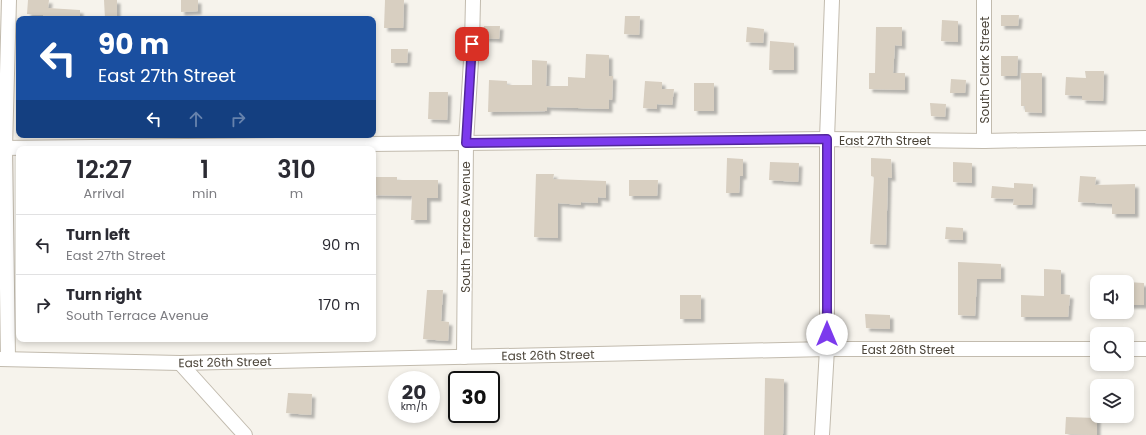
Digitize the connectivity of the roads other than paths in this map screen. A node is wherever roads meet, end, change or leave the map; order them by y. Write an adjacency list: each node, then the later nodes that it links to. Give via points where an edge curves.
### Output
1 (9, 0): 10 (street)
2 (473, 0): 8 (street, South Terrace Avenue)
3 (832, 0): 6 (street)
4 (984, 0): 7 (street, South Clark Street)
5 (1146, 138): 7 (street, East 27th Street)
6 (827, 139): 7 (street, East 27th Street); 8 (street, East 27th Street); 12 (street)
7 (984, 141)
8 (466, 143): 9 (street, East 27th Street); 16 (street, South Terrace Avenue)
9 (188, 146)
10 (2, 148): 11 (street, East 27th Street); 17 (street)
11 (16, 148)
12 (827, 349): 13 (street, East 26th Street); 16 (street, East 26th Street); 20 (street)
13 (1090, 349)
14 (1134, 349): 15 (street)
15 (1146, 349)
16 (464, 357): 18 (street, East 26th Street)
17 (4, 358): 18 (street, East 26th Street)
18 (180, 363): 19 (street)
19 (245, 435)
20 (822, 435)

